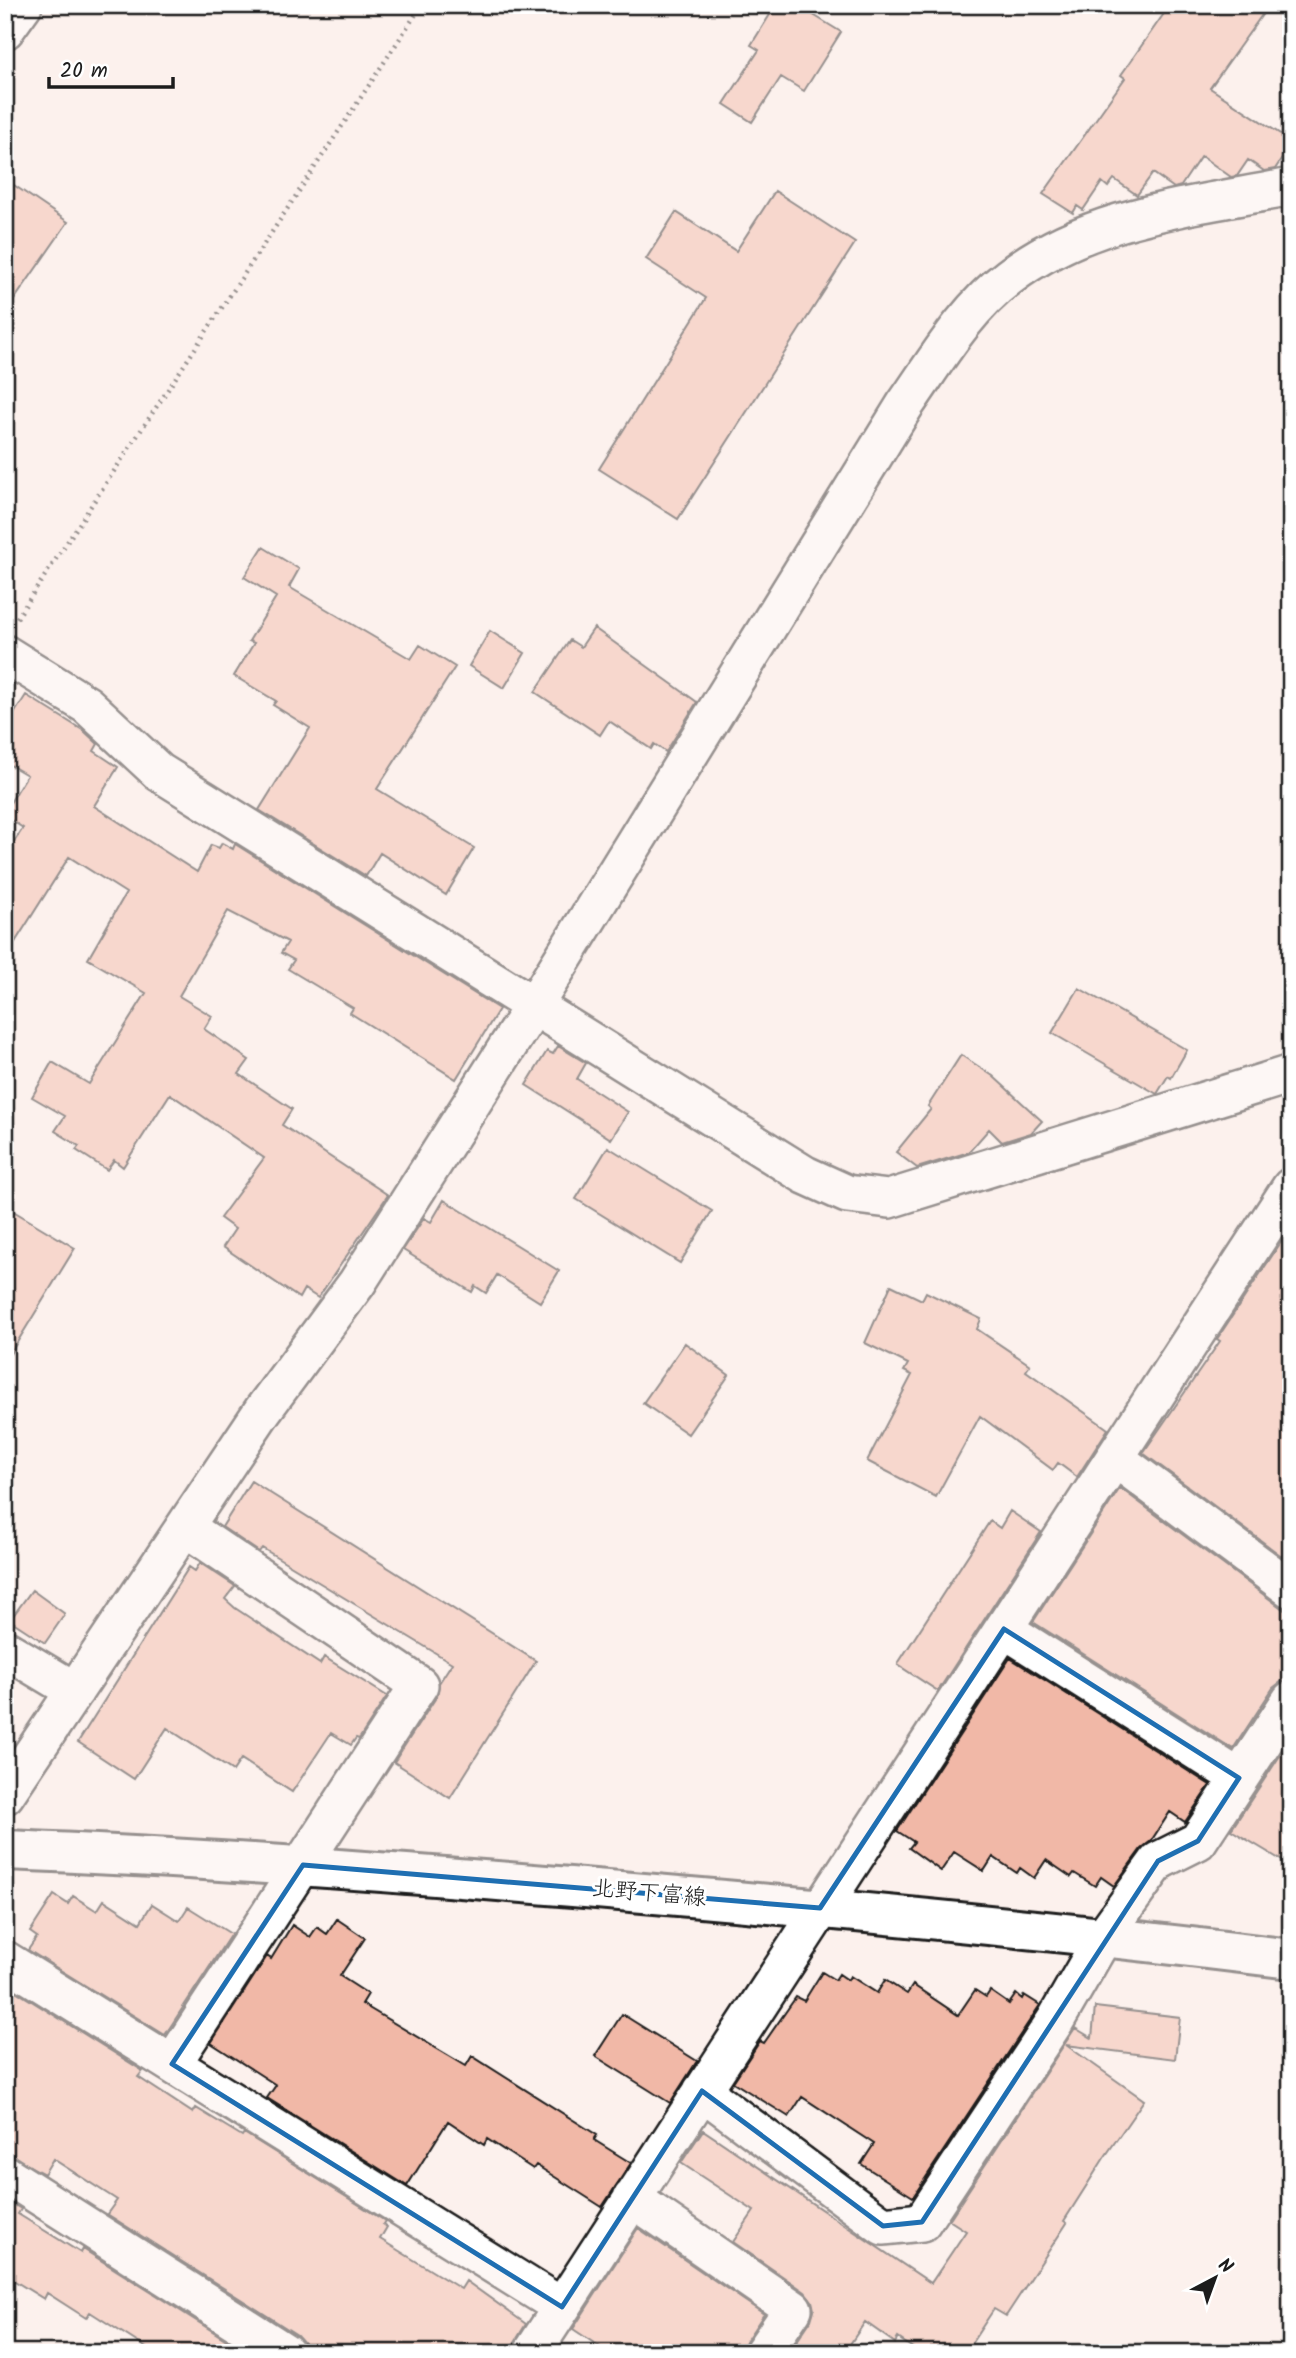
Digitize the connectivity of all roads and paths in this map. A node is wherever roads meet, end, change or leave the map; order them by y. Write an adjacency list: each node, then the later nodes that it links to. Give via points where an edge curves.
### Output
1 (23, 5): 3 (street)
2 (422, 5): 5 (path)
3 (5, 30)
4 (1291, 187): 6 (street, via 1125,220 1064,244 1008,277 960,327 905,405)
5 (9, 639): 6 (street, via 159,772)
6 (533, 1007): 7 (street, via 806,1175 847,1194 889,1199); 10 (street, via 357,1283 263,1410)
7 (1291, 1074)
8 (1290, 1191): 9 (street)
9 (1115, 1458): 11 (street); 12 (street)
10 (185, 1527): 14 (street); 19 (street, via 419,1685)
11 (1291, 1589)
12 (1003, 1629): 16 (street); 20 (street)
13 (5, 1649): 14 (street)
14 (75, 1691): 17 (street)
15 (1291, 1700): 16 (street)
16 (1239, 1778): 21 (street, via 1198,1841 1158,1861)
17 (5, 1795)
18 (5, 1850): 19 (street, 北野下富線)
19 (303, 1865): 20 (street, 北野下富線); 24 (street)
20 (820, 1908): 21 (street, 北野下富線); 25 (street)
21 (1104, 1936): 22 (street, 北野下富線); 25 (street, via 1055,2021 922,2222 884,2226)
22 (1291, 1959)
23 (5, 1960): 24 (street)
24 (172, 2064): 28 (street)
25 (702, 2091): 27 (street)
26 (5, 2174): 29 (street)
27 (632, 2197): 28 (street); 31 (street, via 793,2309)
28 (562, 2307): 30 (street)
29 (286, 2353)
30 (532, 2353)
31 (763, 2353)

